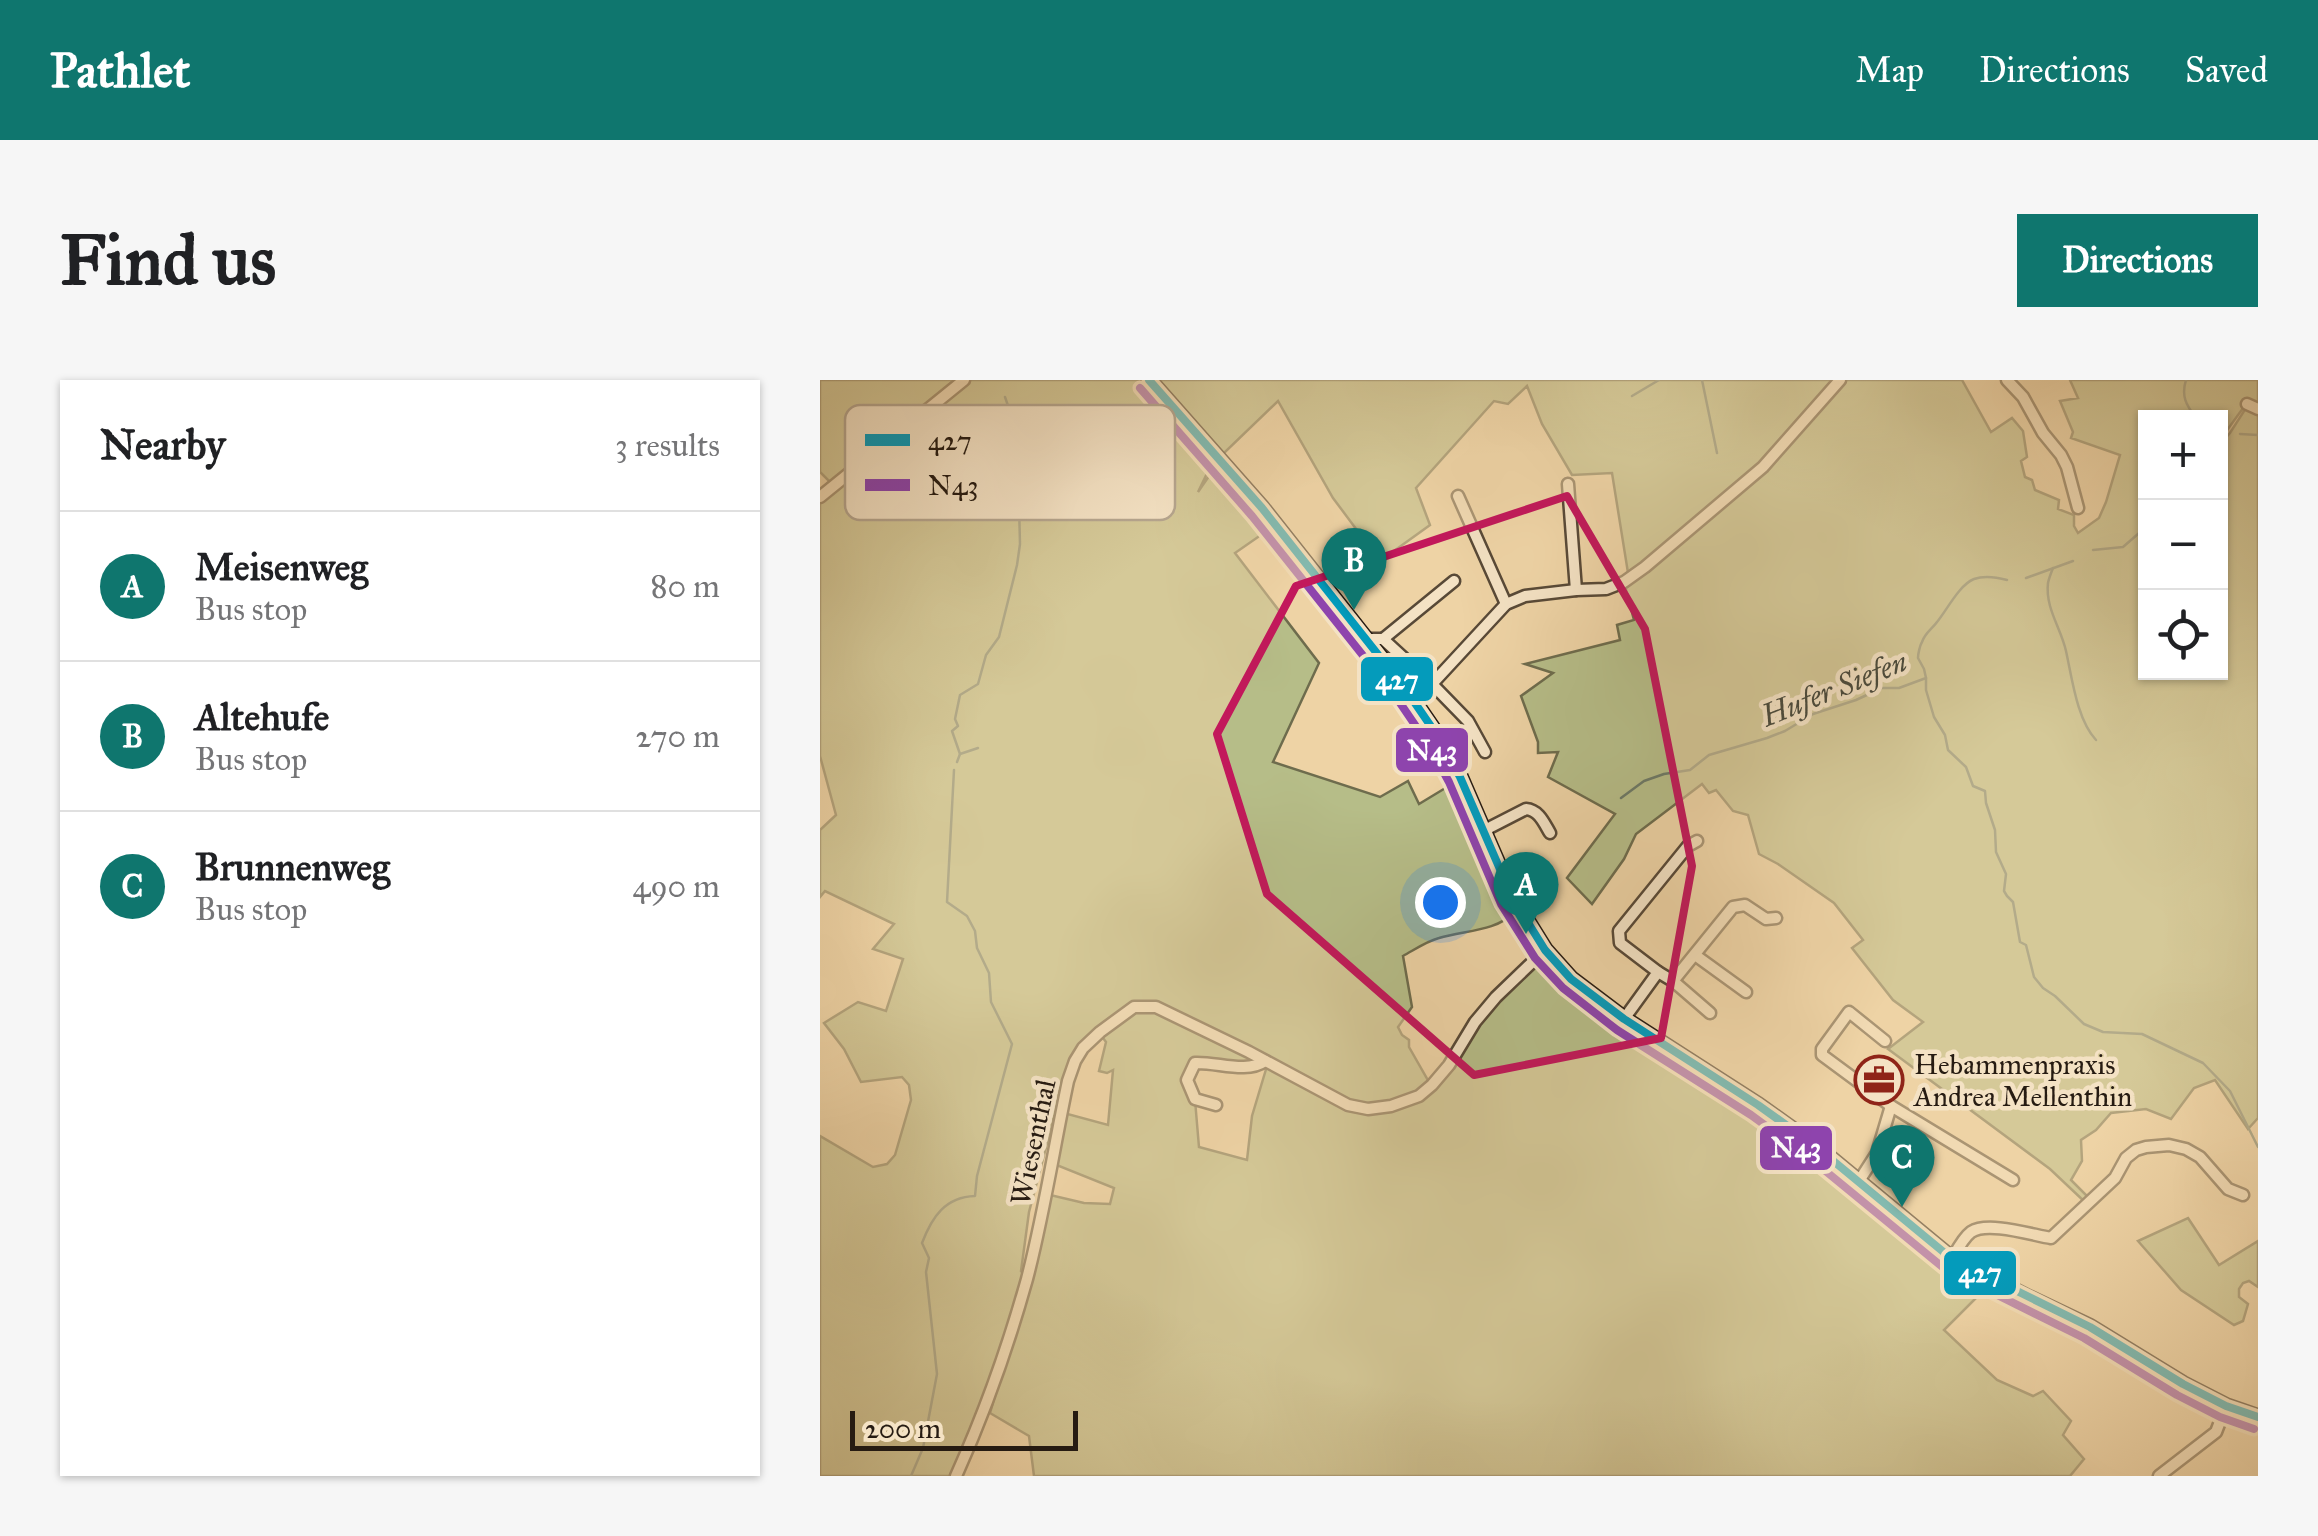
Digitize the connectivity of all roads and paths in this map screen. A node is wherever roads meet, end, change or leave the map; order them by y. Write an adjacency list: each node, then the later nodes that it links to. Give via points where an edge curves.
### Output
1 (964, 380): 5 (street)
2 (1149, 380): 6 (main road)
3 (1840, 380): 14 (street, via 1763,468 1645,567 1606,589)
4 (2007, 380): 12 (street, via 2061,456)
5 (933, 405)
6 (1171, 405)
7 (1175, 410): 16 (main road)
8 (845, 477): 11 (street)
9 (1568, 484): 14 (street)
10 (1458, 496): 15 (street)
11 (820, 497)
12 (2078, 508)
13 (1454, 581): 17 (street)
14 (1576, 590): 15 (street)
15 (1506, 604): 18 (street)
16 (1364, 639): 17 (street); 20 (main road, via 1441,741)
17 (1383, 639): 18 (street)
18 (1432, 684): 19 (street)
19 (1486, 752)
20 (1482, 831): 21 (street, via 1526,810 1538,814); 24 (main road)
21 (1550, 833)
22 (1698, 841): 26 (street, via 1618,931 1620,943)
23 (1776, 918): 25 (street, via 1745,905 1733,908)
24 (1545, 950): 30 (main road); 32 (street, Wiesenthal, via 1496,997 1419,1096 1368,1109 1348,1105)
25 (1695, 955): 27 (street); 28 (street)
26 (1658, 972): 27 (street); 30 (street)
27 (1673, 982): 29 (street)
28 (1746, 992)
29 (1710, 1013)
30 (1624, 1019): 36 (main road, via 1758,1105)
31 (1885, 1041): 34 (street, via 1849,1012 1822,1056)
32 (1265, 1061): 33 (street, via 1240,1068 1195,1063 1187,1080 1194,1099); 41 (street, Wiesenthal, via 1156,1007 1134,1008 1083,1048 1068,1081 1028,1276 1000,1369)
33 (1216, 1106)
34 (1891, 1106): 35 (street); 36 (street)
35 (2013, 1180)
36 (1859, 1181): 38 (main road)
37 (2243, 1195): 38 (street, via 2186,1150 2146,1147 2126,1158 2115,1178 2051,1238 1981,1228)
38 (1952, 1259): 39 (main road, via 2090,1327)
39 (2226, 1406): 40 (main road); 42 (street, via 2216,1432)
40 (2258, 1417)
41 (956, 1476)
42 (2159, 1476)

